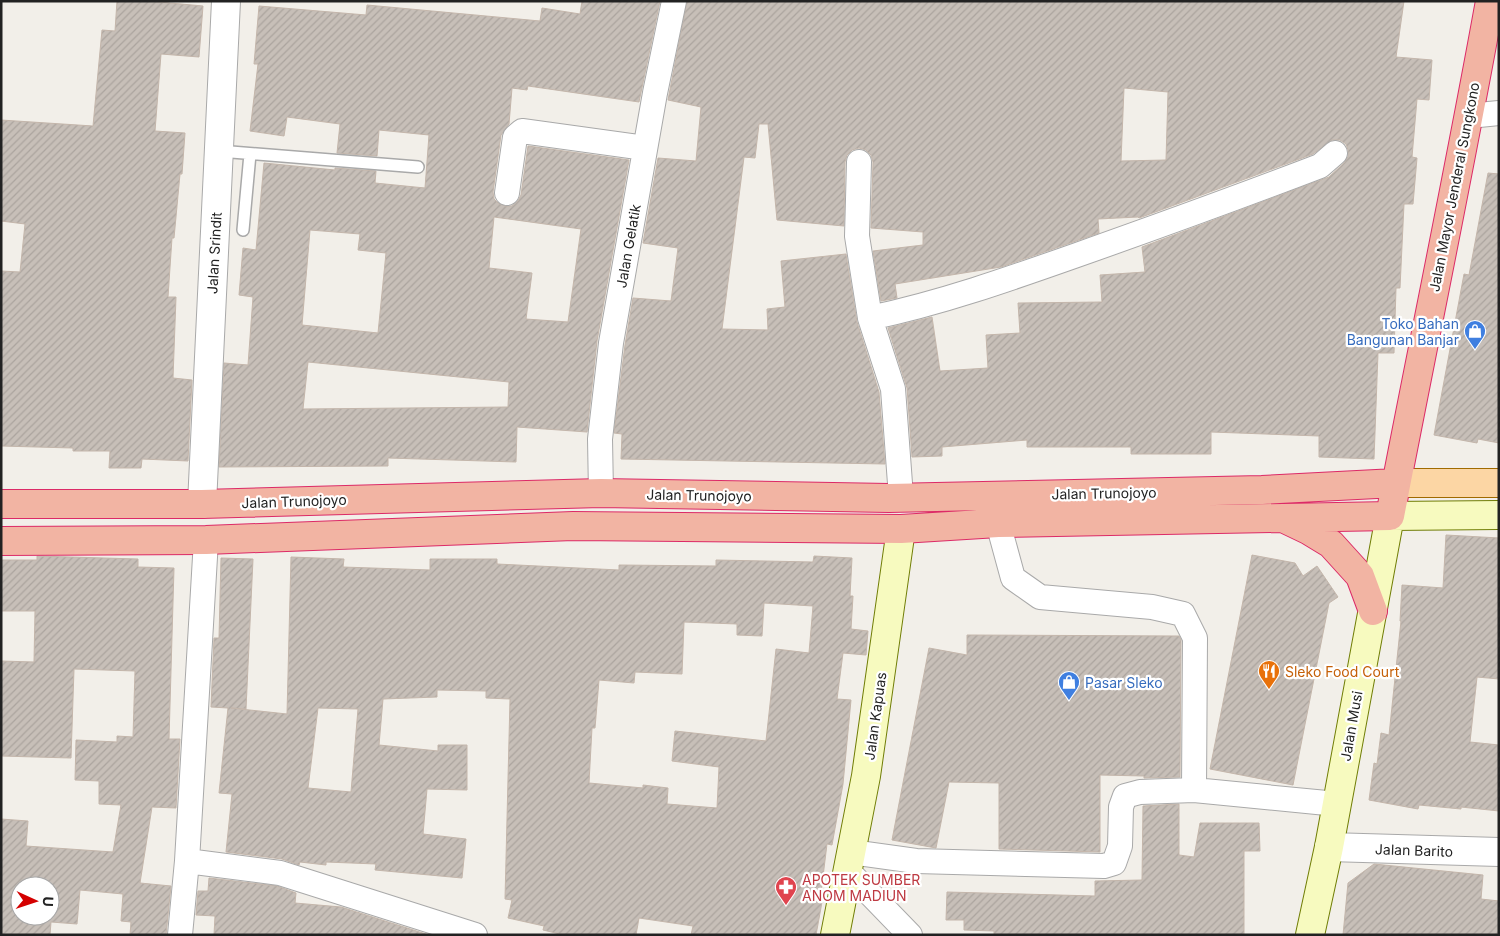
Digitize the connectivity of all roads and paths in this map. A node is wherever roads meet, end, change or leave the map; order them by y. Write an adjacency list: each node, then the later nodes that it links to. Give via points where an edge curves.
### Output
1 (226, 1): 7 (street, Jalan Srindit)
2 (674, 1): 6 (street, Jalan Gelatik)
3 (1490, 1): 5 (highway, Jalan Mayor Jenderal Sungkono)
4 (1499, 113): 5 (street)
5 (1469, 116): 15 (highway, Jalan Mayor Jenderal Sungkono)
6 (645, 148): 12 (street, via 522,131 515,137); 17 (street, Jalan Gelatik, via 611,343 600,439)
7 (219, 151): 9 (lane); 21 (street, Jalan Srindit)
8 (1335, 153): 14 (street, via 1320,166 1168,223 984,288)
9 (250, 154): 11 (lane); 13 (lane)
10 (859, 162): 14 (street, via 857,236)
11 (418, 168)
12 (507, 193)
13 (243, 230)
14 (870, 318): 19 (street, via 893,389)
15 (1396, 483): 16 (main road); 18 (highway, Jalan Trunojoyo, via 1262,490); 23 (highway, Jalan Mayor Jenderal Sungkono)
16 (1499, 483)
17 (601, 493): 19 (highway, Jalan Trunojoyo); 21 (highway, Jalan Trunojoyo)
18 (998, 495): 19 (highway, Jalan Trunojoyo); 25 (street)
19 (901, 496): 26 (street, Jalan Kapuas)
20 (1, 504): 21 (highway, Jalan Trunojoyo)
21 (202, 504)
22 (1499, 515): 23 (main road)
23 (1390, 516): 24 (highway, Jalan Trunojoyo); 29 (main road, Jalan Musi)
24 (1279, 517): 25 (highway, Jalan Trunojoyo); 29 (highway, via 1331,544 1360,576)
25 (998, 523): 26 (highway, Jalan Trunojoyo); 30 (street, via 1013,578 1040,597 1152,607 1183,614 1195,638)
26 (902, 529): 27 (highway, Jalan Trunojoyo, via 573,526); 35 (main road, Jalan Kapuas, via 866,776)
27 (206, 540): 28 (highway, Jalan Trunojoyo); 34 (street)
28 (1, 541)
29 (1373, 611): 31 (main road, Jalan Musi)
30 (1194, 790): 31 (street); 35 (street, via 1140,792 1125,796 1121,807 1120,846 1114,863 1104,866)
31 (1337, 804): 32 (main road, Jalan Musi)
32 (1329, 846): 33 (street, Jalan Barito); 40 (main road, Jalan Musi)
33 (1499, 852)
34 (187, 861): 36 (street); 37 (street, via 280,873)
35 (850, 861): 38 (main road, Jalan Kapuas); 39 (street)
36 (180, 935)
37 (475, 935)
38 (835, 935)
39 (910, 935)
40 (1310, 935)

